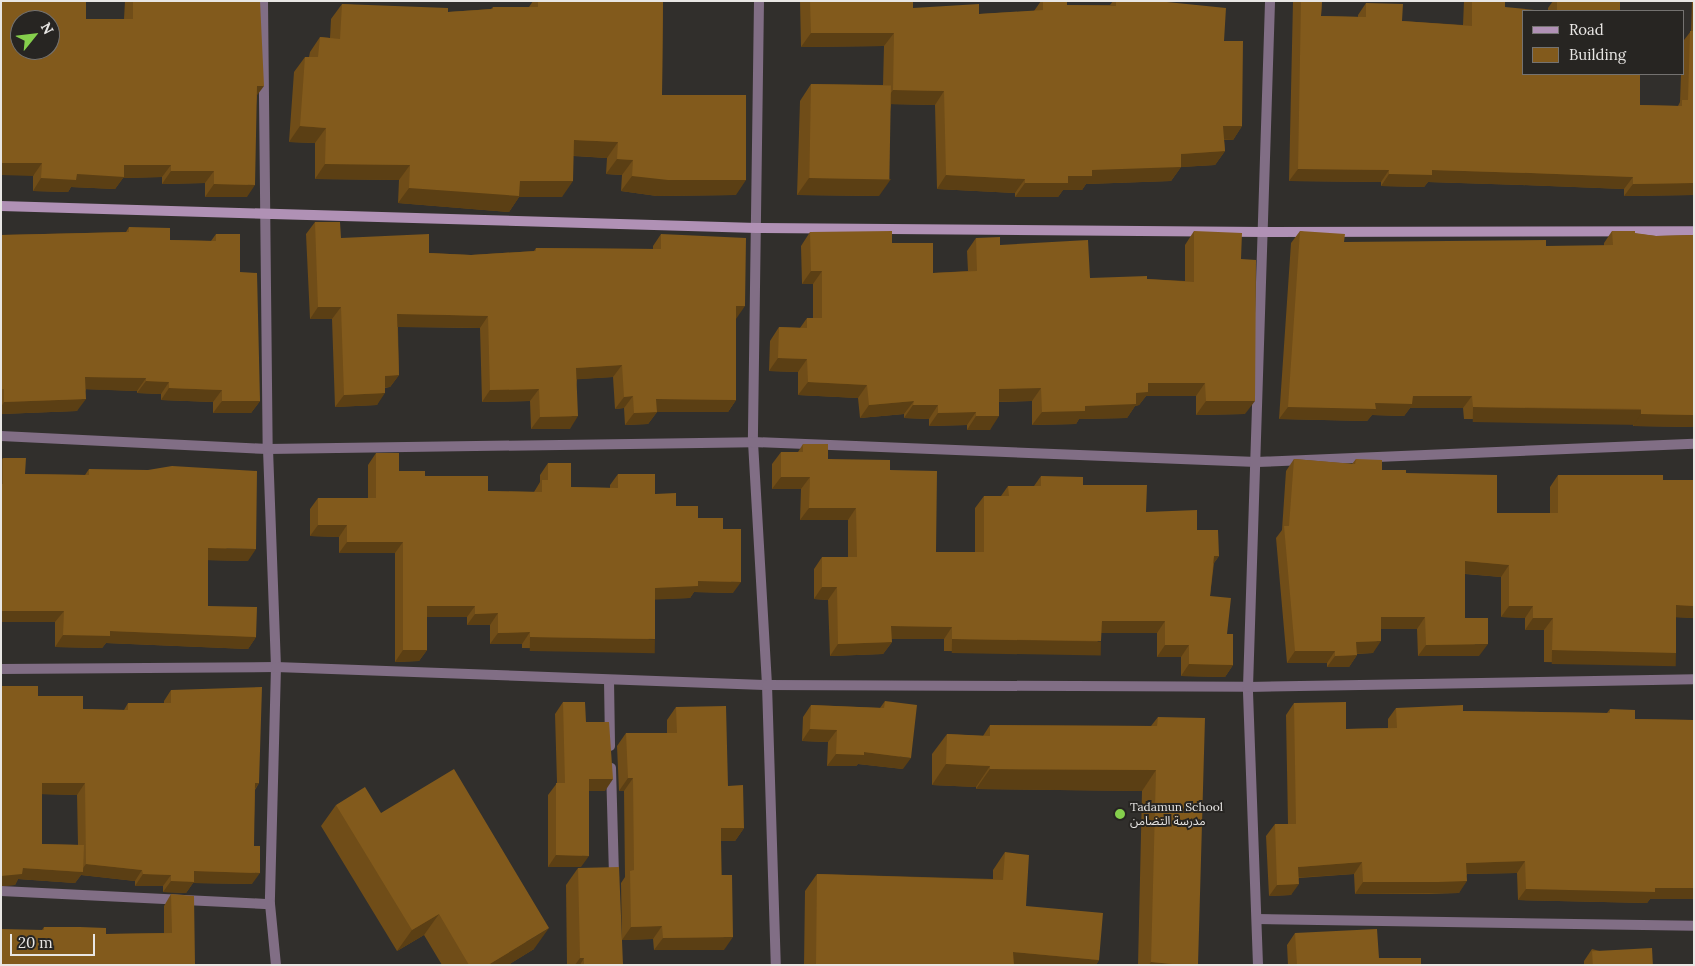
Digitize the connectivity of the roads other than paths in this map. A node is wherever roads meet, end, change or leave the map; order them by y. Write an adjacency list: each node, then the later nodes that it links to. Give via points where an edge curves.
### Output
1 (263, 1): 5 (street)
2 (759, 1): 6 (street)
3 (1270, 1): 8 (street)
4 (1, 206): 5 (street)
5 (268, 211): 6 (street); 12 (street)
6 (757, 228): 8 (street); 10 (street)
7 (1694, 231): 8 (street)
8 (1264, 232): 13 (street)
9 (1, 436): 12 (street)
10 (753, 442): 12 (street); 13 (street); 18 (street)
11 (1694, 444): 13 (street)
12 (268, 449): 14 (street)
13 (1257, 462): 19 (street)
14 (276, 667): 15 (street); 17 (street); 22 (street)
15 (1, 669)
16 (1694, 679): 19 (street)
17 (609, 680): 18 (street); 20 (street)
18 (767, 685): 19 (street); 26 (street)
19 (1248, 687): 23 (street)
20 (614, 886)
21 (1, 891): 22 (street)
22 (270, 904): 25 (street)
23 (1257, 919): 24 (street); 27 (street)
24 (1694, 926)
25 (276, 965)
26 (776, 965)
27 (1258, 965)

